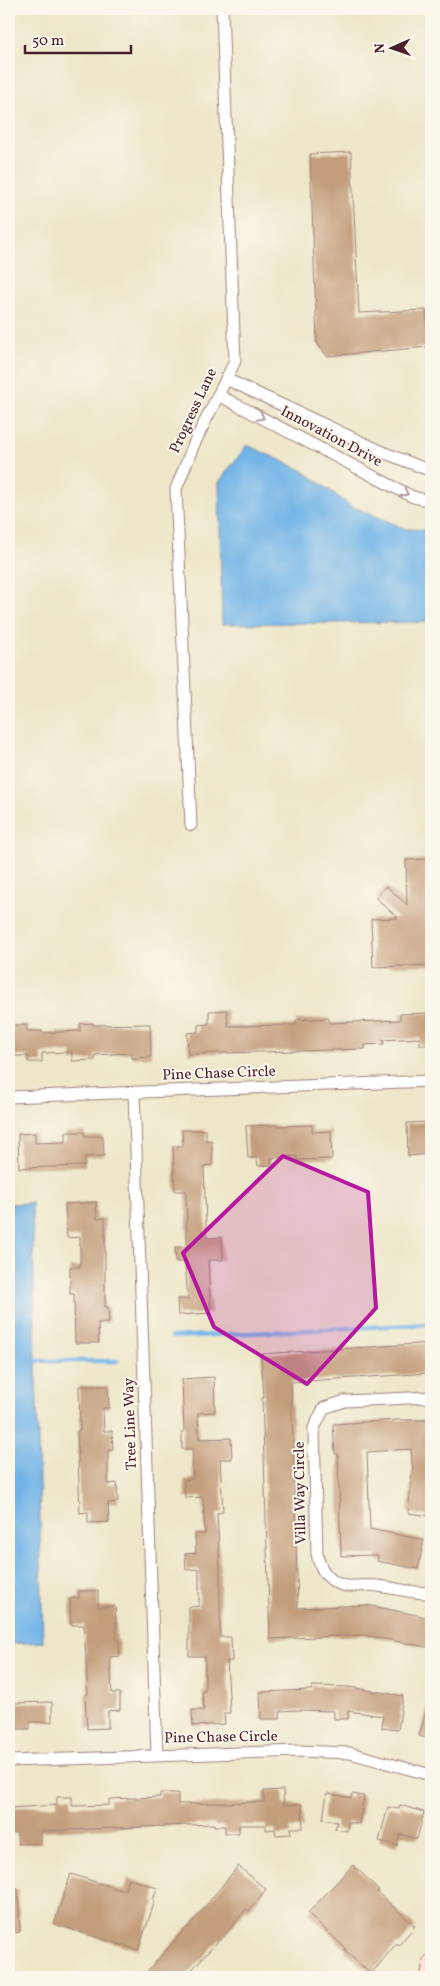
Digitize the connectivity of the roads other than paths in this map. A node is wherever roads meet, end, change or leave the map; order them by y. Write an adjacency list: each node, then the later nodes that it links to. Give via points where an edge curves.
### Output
1 (222, 9): 2 (street, Progress Lane, via 235,361)
2 (226, 379): 3 (street, Progress Lane); 4 (street, Innovation Drive)
3 (218, 395): 5 (street, Innovation Drive, one-way to 5, via 413,497); 6 (street, Progress Lane, via 176,489)
4 (431, 471)
5 (431, 501)
6 (191, 825)
7 (431, 1081): 8 (street, Pine Chase Circle)
8 (134, 1092): 9 (street, Pine Chase Circle); 12 (street, Tree Line Way)
9 (9, 1097)
10 (431, 1397): 11 (street, Villa Way Circle, via 335,1404 324,1408 314,1428 317,1554 324,1574 346,1586 363,1584 425,1593)
11 (431, 1590)
12 (157, 1754): 13 (street, Pine Chase Circle); 14 (street, Pine Chase Circle, via 350,1753)
13 (9, 1760)
14 (431, 1775)
15 (431, 1964): 16 (street)
16 (429, 1977)

